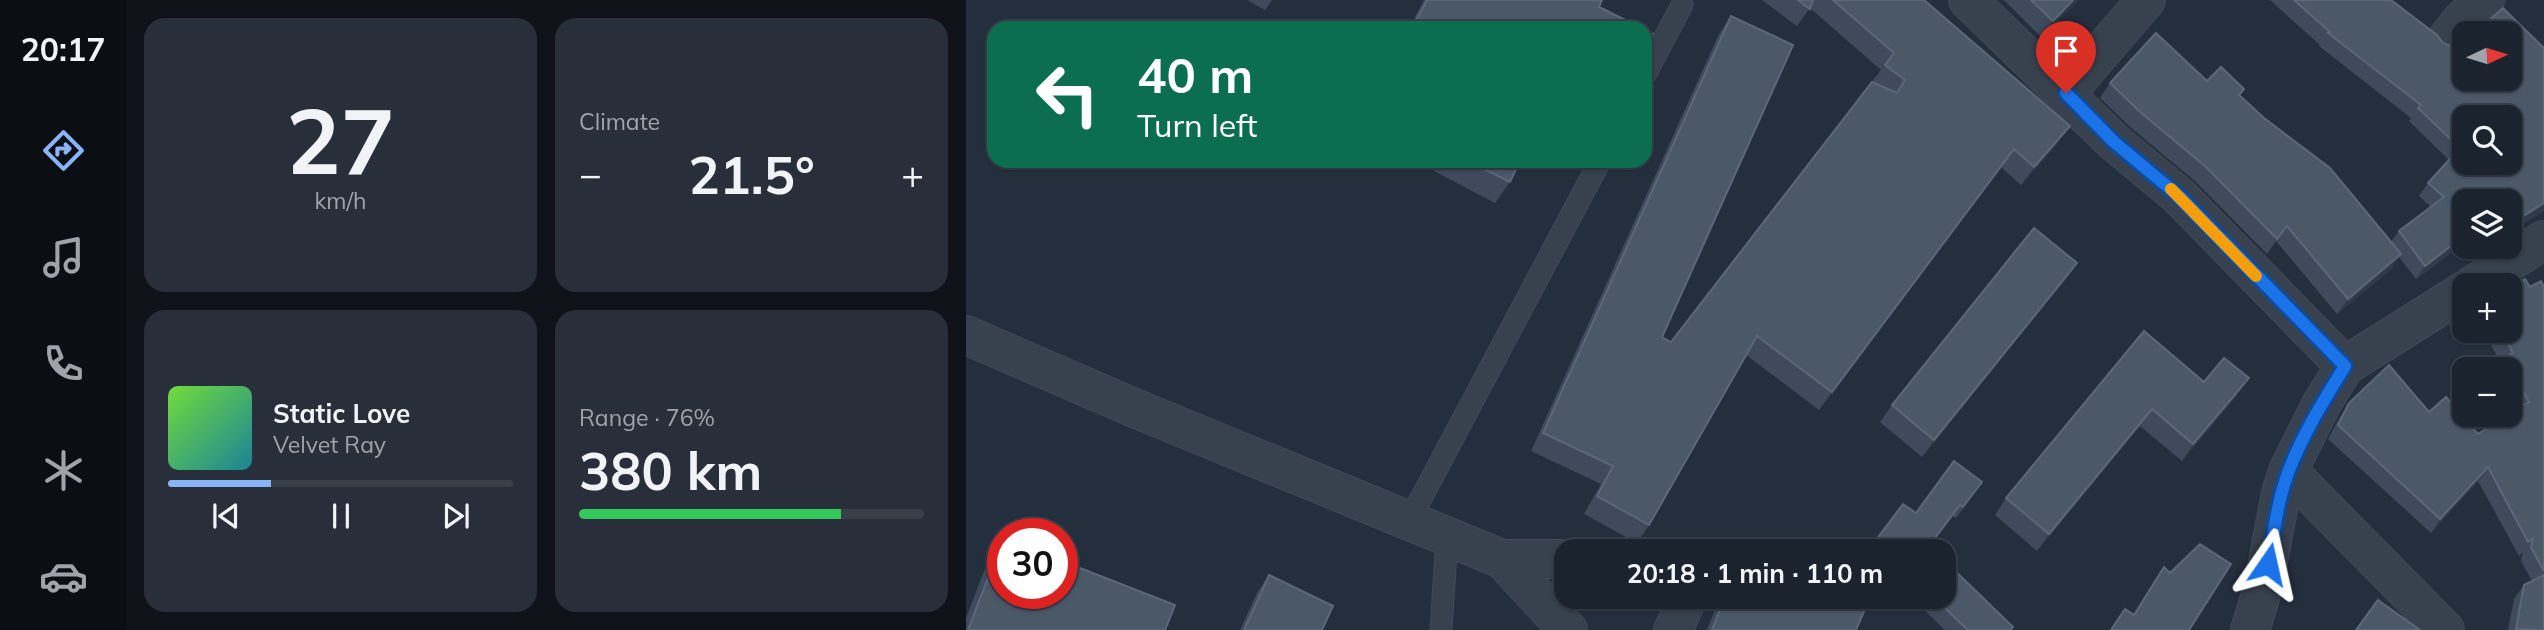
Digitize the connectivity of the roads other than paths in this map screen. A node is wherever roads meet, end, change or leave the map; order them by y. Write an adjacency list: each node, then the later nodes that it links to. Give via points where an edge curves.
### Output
1 (1968, 0): 7 (street)
2 (2146, 0): 7 (street)
3 (2485, 0): 5 (street)
4 (1682, 5): 6 (lane)
5 (2447, 39)
6 (1652, 62)
7 (2066, 93): 13 (street, via 2114,142 2180,197)
8 (1596, 168): 15 (lane)
9 (2544, 240): 10 (street)
10 (2492, 273)
11 (2452, 299): 13 (street)
12 (966, 335): 15 (street)
13 (2345, 366): 14 (street)
14 (2288, 471): 23 (street); 24 (street)
15 (1409, 521): 16 (street)
16 (1447, 537): 17 (street); 20 (lane)
17 (1502, 559): 18 (street); 21 (street)
18 (1554, 559)
19 (1683, 609): 22 (street)
20 (1441, 630)
21 (1568, 630)
22 (1673, 630)
23 (2250, 630)
24 (2445, 630)

